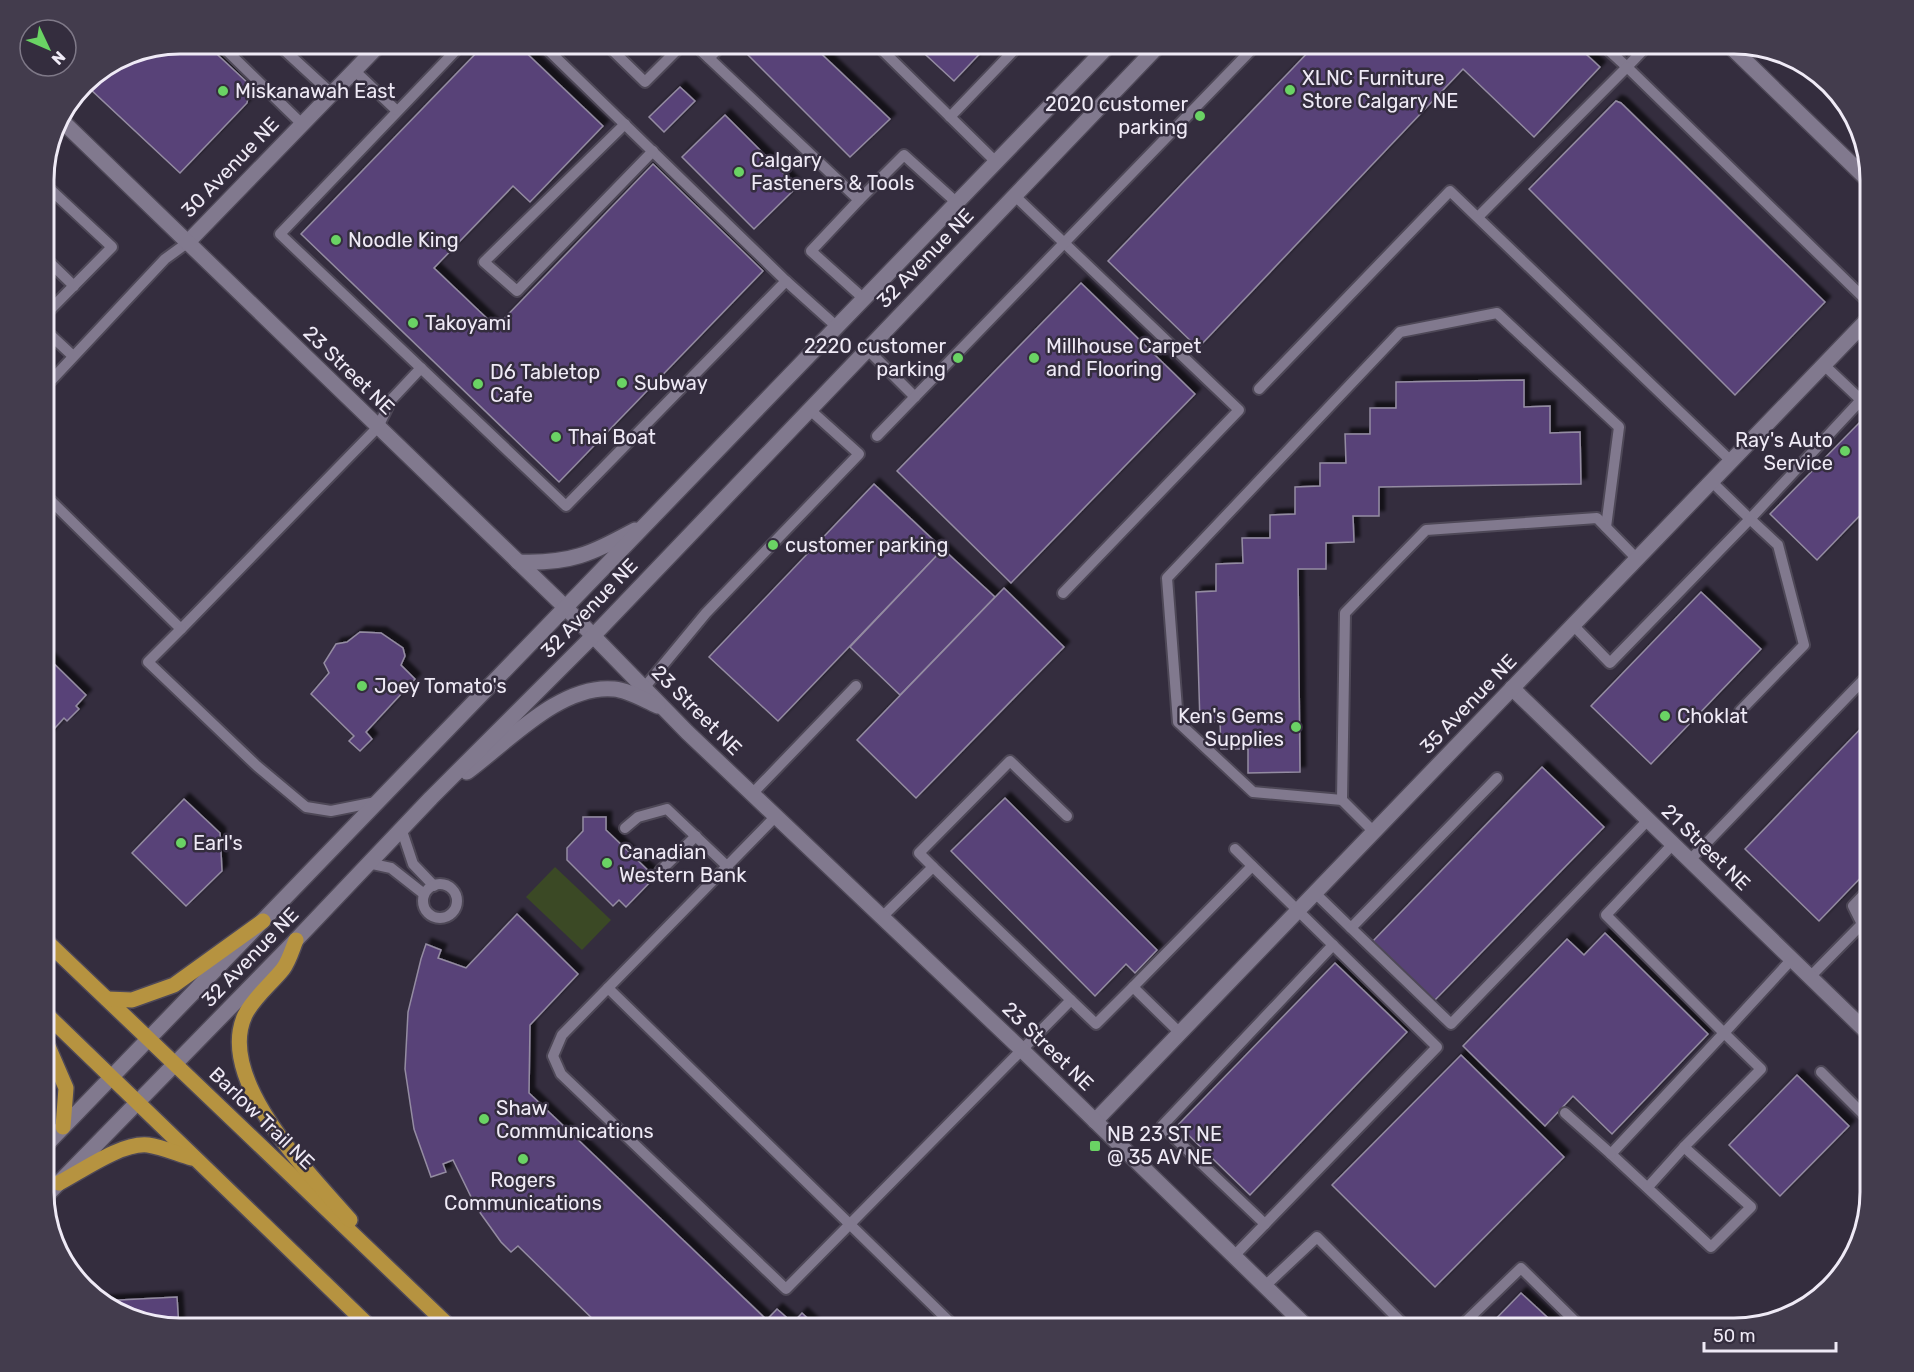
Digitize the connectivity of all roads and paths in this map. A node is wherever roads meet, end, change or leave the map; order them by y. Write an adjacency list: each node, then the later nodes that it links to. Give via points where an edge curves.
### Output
1 (230, 54): 24 (lane)
2 (291, 54): 21 (lane)
3 (370, 54): 20 (street, 30 Avenue NE)
4 (452, 54): 22 (lane)
5 (552, 54): 25 (lane)
6 (616, 54): 7 (lane, via 645,82)
7 (673, 54)
8 (705, 54): 18 (lane)
9 (713, 54): 18 (lane)
10 (886, 54): 23 (lane)
11 (1010, 54): 23 (lane)
12 (1094, 54): 28 (street, 32 Avenue NE)
13 (1150, 54): 31 (street, 32 Avenue NE)
14 (1247, 54): 36 (lane)
15 (1613, 54): 19 (lane)
16 (1639, 54): 19 (lane)
17 (1738, 54): 29 (street)
18 (709, 58): 32 (lane)
19 (1627, 67): 34 (lane); 40 (lane)
20 (354, 70): 21 (street, 30 Avenue NE); 22 (lane)
21 (331, 93): 24 (street, 30 Avenue NE)
22 (396, 110): 49 (lane, via 280,234)
23 (950, 117): 28 (lane)
24 (302, 124): 35 (street, 30 Avenue NE)
25 (625, 124): 27 (lane); 27 (lane, via 484,262 517,291)
26 (67, 125): 35 (street, 23 Street NE)
27 (652, 151): 38 (lane)
28 (996, 162): 33 (street, 32 Avenue NE)
29 (1859, 172)
30 (54, 193): 39 (lane, via 112,247)
31 (1014, 195): 36 (lane); 46 (street, 32 Avenue NE)
32 (859, 200): 33 (lane, via 904,155); 41 (lane, via 811,250)
33 (956, 202): 41 (street, 32 Avenue NE)
34 (1478, 217): 51 (lane, via 1450,191); 58 (lane)
35 (187, 243): 47 (lane, via 165,259); 56 (street, 23 Street NE)
36 (1064, 243): 52 (lane); 66 (lane, via 1239,410)
37 (54, 267): 39 (lane)
38 (786, 281): 43 (lane); 49 (lane, via 566,506)
39 (74, 286): 42 (lane)
40 (1860, 294)
41 (863, 298): 43 (street, 32 Avenue NE)
42 (54, 306)
43 (836, 326): 62 (street, 32 Avenue NE)
44 (1860, 327): 48 (street, 35 Avenue NE)
45 (54, 339): 47 (lane)
46 (867, 349): 52 (lane); 55 (street, 32 Avenue NE)
47 (74, 356): 50 (lane)
48 (1824, 365): 53 (lane); 58 (street, 35 Avenue NE)
49 (421, 368): 56 (lane, via 392,400)
50 (54, 377)
51 (1259, 389)
52 (915, 397): 57 (lane)
53 (1860, 399)
54 (1860, 401): 61 (lane)
55 (809, 409): 70 (street, 32 Avenue NE); 73 (lane, via 859,454 706,613)
56 (378, 427): 65 (street, 23 Street NE); 69 (lane)
57 (877, 436)
58 (1731, 461): 59 (street, 35 Avenue NE)
59 (1712, 482): 61 (lane); 64 (street, 35 Avenue NE)
60 (54, 504): 69 (lane)
61 (1750, 519): 68 (lane, via 1610,663); 76 (lane, via 1778,544 1804,645)
62 (648, 523): 65 (street, via 564,562); 67 (street, 32 Avenue NE)
63 (1606, 527): 64 (lane); 80 (lane, via 1597,518 1426,530 1345,613); 80 (lane, via 1619,427 1611,419 1497,313 1400,332 1167,578 1178,722 1253,792)
64 (1637, 559): 68 (street, 35 Avenue NE)
65 (518, 562): 67 (street, 23 Street NE)
66 (1063, 593)
67 (566, 608): 70 (street, 23 Street NE); 81 (street, 32 Avenue NE)
68 (1573, 625): 74 (street, 35 Avenue NE)
69 (181, 629): 81 (lane, via 148,662 306,807 331,811)
70 (592, 636): 73 (street, 23 Street NE); 79 (street, 32 Avenue NE)
71 (1860, 683): 91 (lane)
72 (856, 686): 78 (lane)
73 (644, 688): 75 (street, 23 Street NE)
74 (1512, 688): 84 (street, 21 Street NE); 87 (street, 35 Avenue NE)
75 (665, 709): 78 (street, 23 Street NE); 79 (street, via 616,689 596,689 573,696 536,717 500,749)
76 (1740, 711)
77 (1497, 778): 106 (lane)
78 (753, 794): 82 (street, 23 Street NE)
79 (431, 798): 85 (street, 32 Avenue NE)
80 (1342, 800): 87 (lane)
81 (377, 802): 104 (street, 32 Avenue NE)
82 (776, 816): 94 (lane); 102 (street, 23 Street NE)
83 (1067, 816): 95 (lane, via 1010,761 919,853)
84 (1648, 820): 89 (street, 21 Street NE); 106 (lane, via 1451,1024)
85 (401, 828): 92 (street, 32 Avenue NE); 97 (lane, via 409,857)
86 (625, 828): 88 (lane, via 644,814 668,809)
87 (1374, 831): 98 (street, 35 Avenue NE)
88 (696, 836): 94 (lane); 96 (lane)
89 (1673, 844): 91 (street, 21 Street NE); 119 (lane, via 1606,915)
90 (1235, 849): 93 (lane)
91 (1690, 860): 110 (street, 21 Street NE)
92 (368, 863): 99 (lane, via 391,868); 107 (street, 32 Avenue NE)
93 (1252, 866): 101 (lane); 112 (lane)
94 (728, 867): 113 (lane)
95 (933, 867): 102 (lane); 115 (lane)
96 (660, 871)
97 (434, 886): 99 (lane); 99 (lane, via 446,885 455,893 457,903 452,913 442,918 431,916 423,907)
98 (1315, 893): 101 (street, 35 Avenue NE); 106 (lane)
99 (424, 894)
100 (1860, 899): 103 (lane, via 1853,906)
101 (1297, 911): 108 (lane); 118 (street, 35 Avenue NE)
102 (882, 917): 121 (street, 23 Street NE)
103 (1860, 920)
104 (263, 921): 114 (main road, via 174,985 132,1000); 120 (street, 32 Avenue NE)
105 (1860, 926): 111 (lane)
106 (1351, 928)
107 (296, 940): 123 (street, 32 Avenue NE); 141 (main road, via 285,967 244,1017 240,1043 244,1067 252,1090 285,1143)
108 (1333, 945): 139 (lane, via 1162,1126); 139 (lane, via 1437,1047)
109 (54, 949): 114 (main road, Barlow Trail NE)
110 (1792, 959): 111 (street, 21 Street NE); 119 (lane)
111 (1810, 977): 117 (street, 21 Street NE)
112 (1134, 987): 115 (lane, via 1096,1024); 118 (lane)
113 (608, 988): 138 (lane); 138 (lane, via 562,1035 553,1056 561,1074 786,1289)
114 (106, 999): 120 (main road, Barlow Trail NE)
115 (1071, 1000): 121 (lane)
116 (54, 1022): 125 (main road)
117 (1860, 1025)
118 (1180, 1033): 129 (street, 35 Avenue NE)
119 (1724, 1033): 132 (lane, via 1761,1070); 133 (lane)
120 (150, 1040): 123 (main road, Barlow Trail NE); 125 (street, 32 Avenue NE)
121 (1021, 1049): 129 (street, 23 Street NE); 138 (lane)
122 (54, 1061): 130 (main road, via 66,1088)
123 (175, 1065): 126 (street, 32 Avenue NE); 141 (main road, Barlow Trail NE)
124 (1821, 1072): 127 (lane)
125 (112, 1078): 126 (main road); 130 (street, 32 Avenue NE)
126 (137, 1103): 134 (main road); 135 (street, 32 Avenue NE)
127 (1860, 1111)
128 (1565, 1113): 133 (lane)
129 (1095, 1121): 140 (street, 23 Street NE)
130 (63, 1127): 131 (street, 32 Avenue NE)
131 (54, 1136)
132 (1684, 1147): 136 (lane); 136 (lane, via 1750,1207 1711,1247)
133 (1611, 1154): 136 (lane)
134 (195, 1159): 135 (main road, via 148,1145 135,1146 111,1154); 143 (main road)
135 (59, 1183): 137 (street, 32 Avenue NE)
136 (1648, 1187)
137 (54, 1188)
138 (849, 1224): 145 (lane)
139 (1265, 1224): 140 (lane)
140 (1234, 1256): 142 (street, 23 Street NE)
141 (402, 1282): 144 (main road, Barlow Trail NE)
142 (1265, 1286): 146 (street, 23 Street NE); 147 (lane, via 1317,1237)
143 (360, 1318)
144 (440, 1318)
145 (945, 1318)
146 (1297, 1318)
147 (1396, 1318)
148 (1470, 1318): 149 (lane, via 1521,1268)
149 (1571, 1318)

